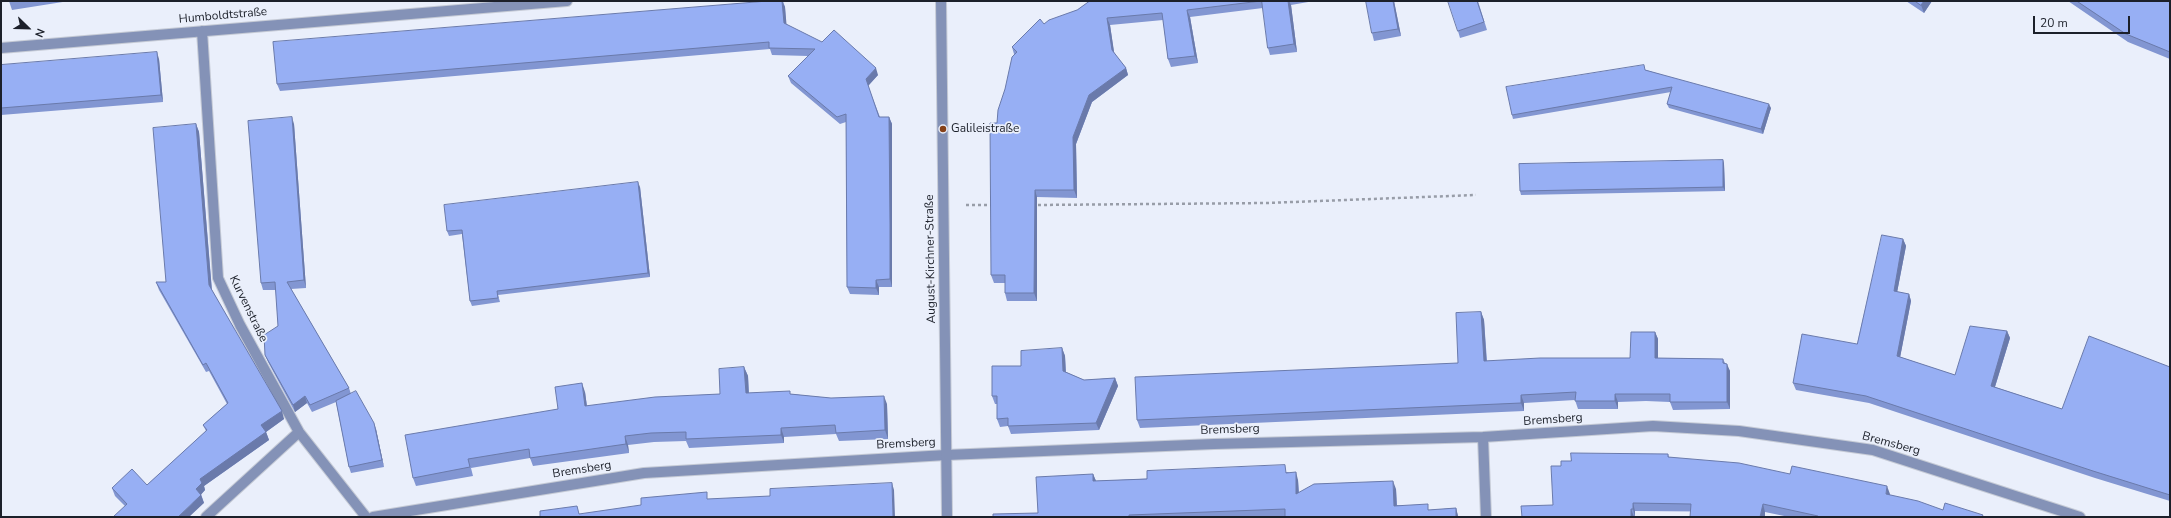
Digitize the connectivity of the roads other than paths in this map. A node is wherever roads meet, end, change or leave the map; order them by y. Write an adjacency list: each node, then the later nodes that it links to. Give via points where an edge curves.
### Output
1 (567, 1): 3 (street, Humboldtstraße)
2 (941, 1): 7 (street, August-Kirchner-Straße)
3 (202, 31): 4 (street, Humboldtstraße); 5 (street, Kurvenstraße, via 218,278 240,325)
4 (1, 48)
5 (299, 432): 8 (street); 9 (street, Kurvenstraße)
6 (1483, 437): 7 (street, Bremsberg); 12 (street); 13 (street, Bremsberg, via 1653,426 1739,431 1873,450)
7 (946, 454): 10 (street, Bremsberg, via 644,473); 11 (street, August-Kirchner-Straße)
8 (206, 517)
9 (366, 517)
10 (373, 517)
11 (947, 517)
12 (1486, 517)
13 (2080, 517)

